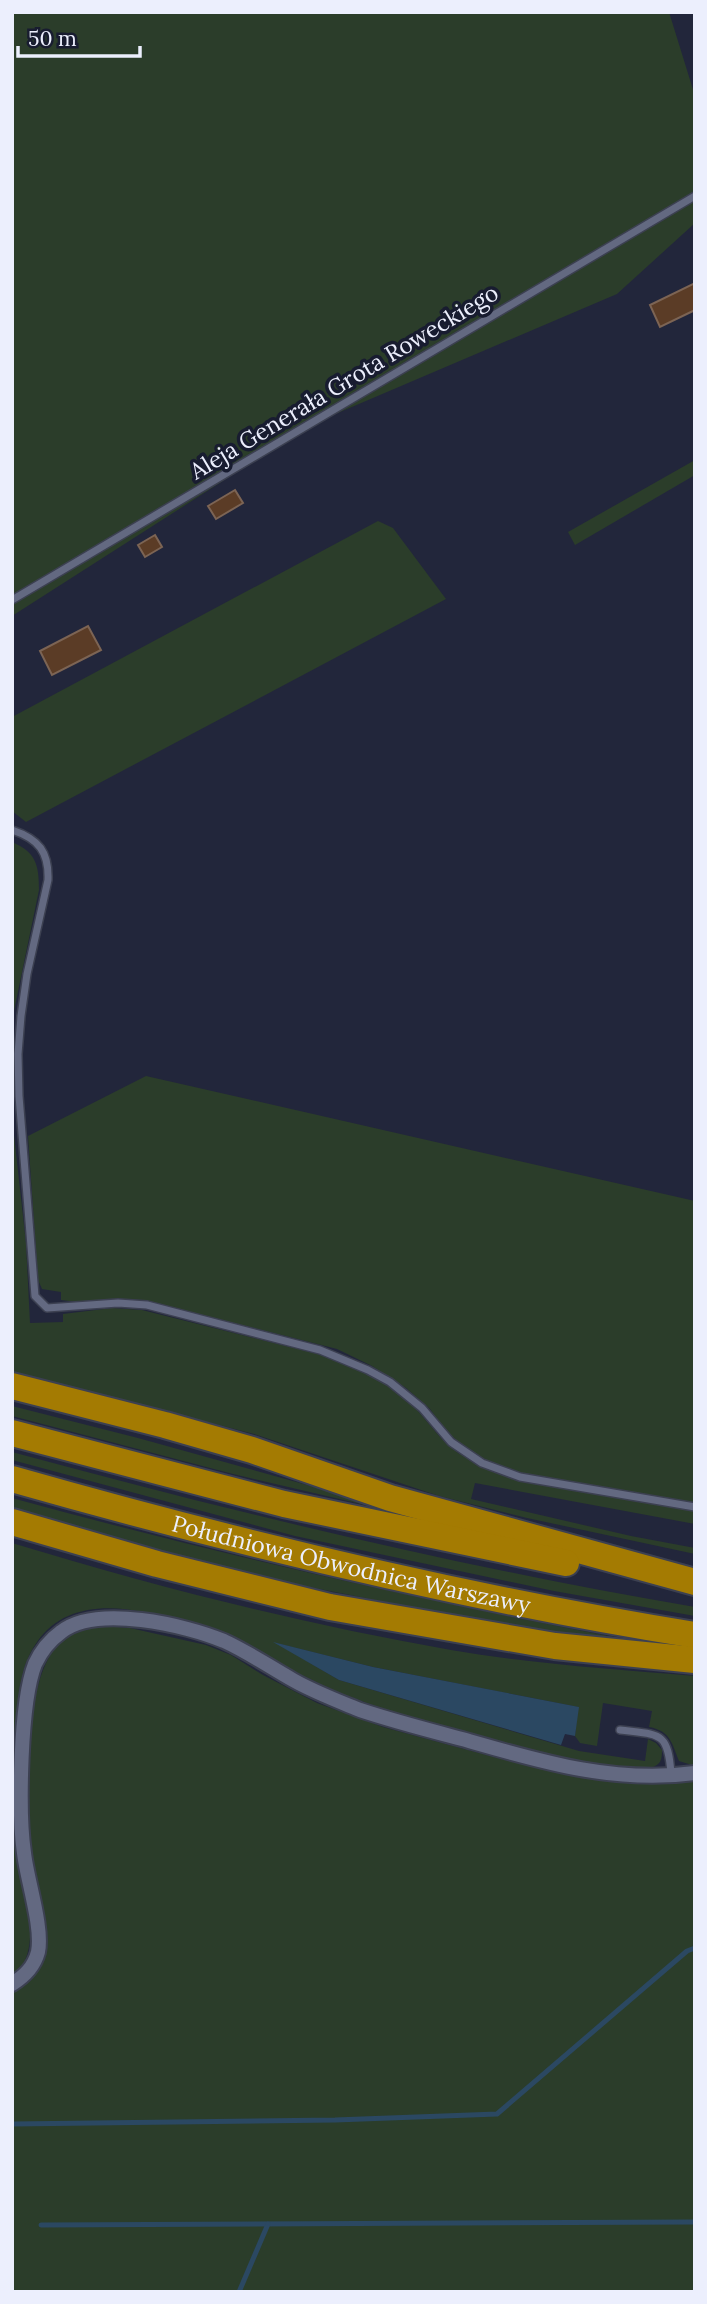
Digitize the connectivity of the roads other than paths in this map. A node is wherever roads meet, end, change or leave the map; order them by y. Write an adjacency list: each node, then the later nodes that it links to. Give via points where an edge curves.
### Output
1 (695, 196): 2 (lane, Aleja Generała Grota Roweckiego)
2 (12, 600)
3 (12, 830): 7 (lane, via 38,844 49,868 20,1016 18,1054 35,1296 47,1308 147,1305 320,1350 390,1382 422,1408 450,1442 482,1463 520,1477)
4 (12, 1386): 9 (highway, via 190,1432 390,1498)
5 (12, 1433): 10 (highway, Południowa Obwodnica Warszawy, via 284,1504 502,1552)
6 (12, 1479): 11 (highway, Południowa Obwodnica Warszawy, via 288,1552 491,1598)
7 (695, 1507)
8 (12, 1522): 12 (highway, via 330,1607 555,1646)
9 (695, 1581)
10 (695, 1587)
11 (695, 1635)
12 (695, 1660)
13 (620, 1730): 15 (lane, via 660,1737 667,1743)
14 (695, 1773): 15 (street)
15 (671, 1775): 16 (street, via 603,1774 554,1766 327,1697 198,1632 130,1619 80,1621 48,1644 30,1680 22,1836 39,1944 32,1966)
16 (12, 1984)

